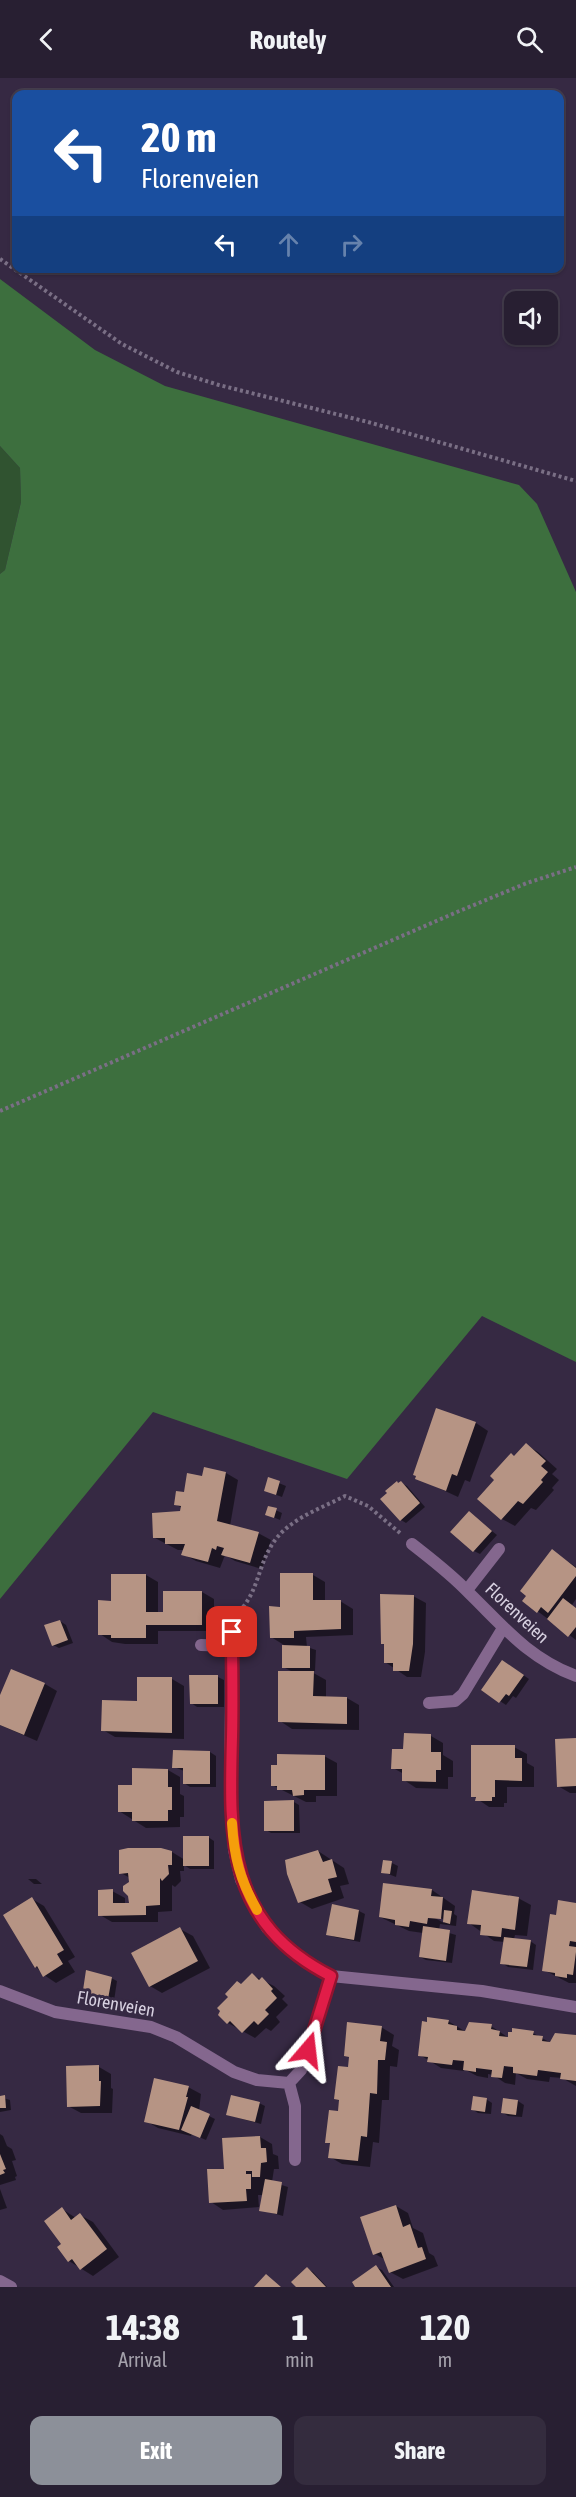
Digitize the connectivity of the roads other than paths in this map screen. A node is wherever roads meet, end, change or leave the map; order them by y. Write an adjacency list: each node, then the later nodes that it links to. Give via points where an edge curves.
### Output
1 (412, 1544): 3 (street, Florenveien)
2 (499, 1549): 3 (street, Florenveien)
3 (467, 1590): 5 (street, Florenveien)
4 (232, 1619): 7 (street)
5 (503, 1628): 8 (street, Florenveien, via 541,1660); 9 (street, via 464,1694 455,1701)
6 (201, 1645): 7 (street)
7 (232, 1646): 10 (street, via 230,1780 234,1850 241,1880 267,1928 307,1963)
8 (576, 1676)
9 (429, 1702)
10 (331, 1976): 12 (street, via 482,1991); 13 (street, via 301,2070)
11 (0, 1991): 13 (street, Florenveien, via 55,2012 151,2027 176,2037 234,2072 257,2080)
12 (576, 2007)
13 (289, 2083): 14 (street, via 295,2106)
14 (295, 2160)
15 (0, 2281): 16 (street)
16 (11, 2287)

